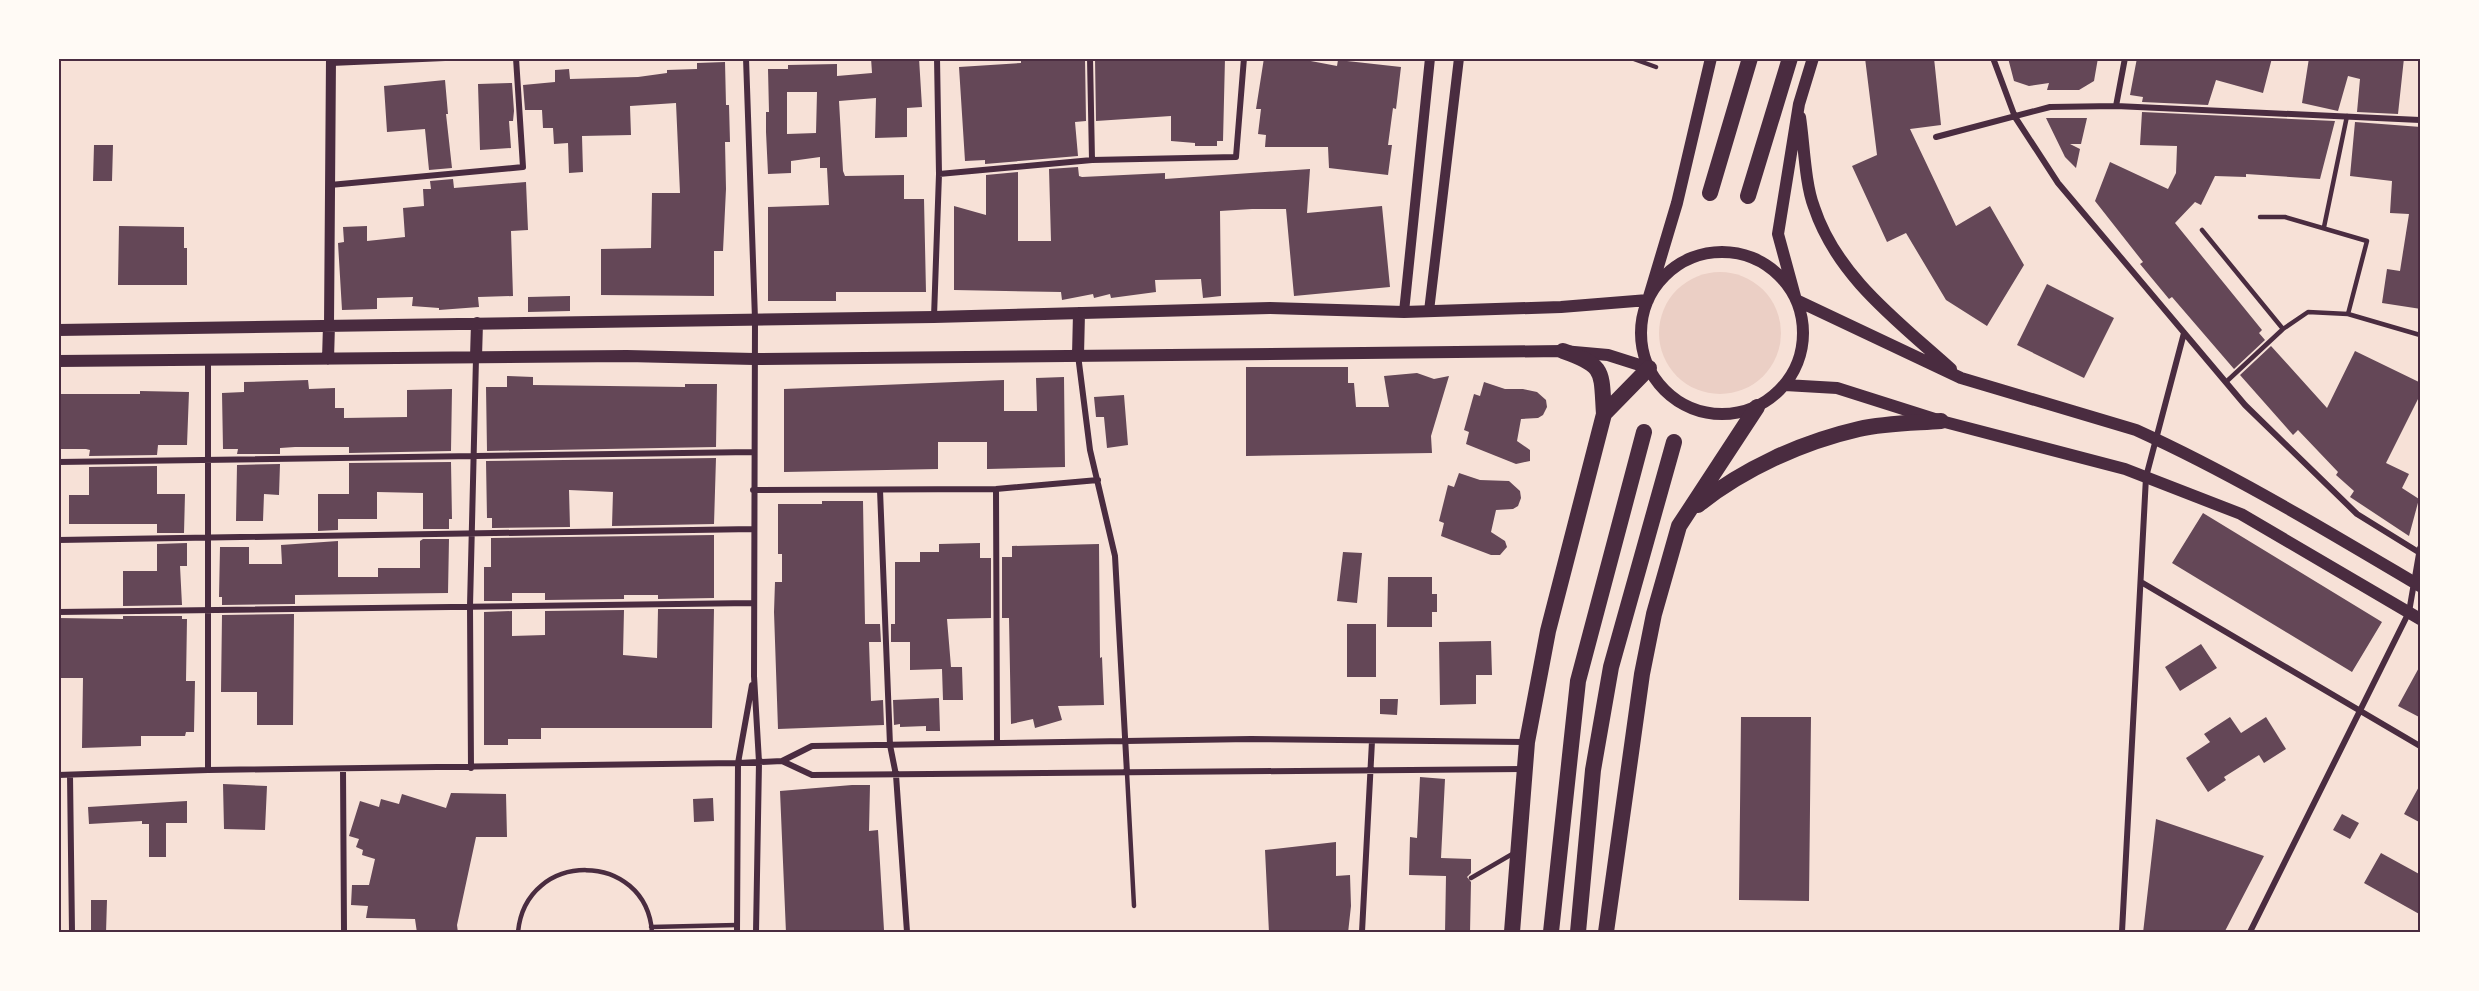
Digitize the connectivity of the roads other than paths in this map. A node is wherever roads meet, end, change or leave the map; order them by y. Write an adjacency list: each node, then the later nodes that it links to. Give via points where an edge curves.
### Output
1 (445, 58): 16 (street)
2 (516, 58): 26 (street, via 523,167)
3 (746, 58): 39 (street)
4 (937, 58): 25 (street)
5 (1090, 58): 24 (street)
6 (1244, 58): 24 (street, via 1236,157)
7 (1430, 58): 35 (street)
8 (1459, 58): 34 (street)
9 (1630, 58): 17 (lane)
10 (1712, 58): 32 (main road, via 1677,203)
11 (1750, 58): 27 (highway)
12 (1790, 58): 28 (highway)
13 (1813, 58): 18 (main road)
14 (1993, 58): 21 (street)
15 (2125, 58): 19 (street)
16 (331, 61): 26 (street)
17 (1656, 67)
18 (1799, 104): 33 (main road, via 1778,234); 54 (main road, via 1813,207 1840,260 1874,300)
19 (2116, 106): 20 (street); 21 (street, via 2050,107)
20 (2347, 116): 22 (street); 30 (lane)
21 (2015, 117): 23 (street); 44 (street, via 2058,183)
22 (2421, 120)
23 (1936, 137)
24 (1092, 160): 25 (street)
25 (939, 174): 38 (street)
26 (330, 185): 41 (street)
27 (1710, 193)
28 (1748, 195)
29 (2260, 217): 30 (lane, via 2284,217)
30 (2324, 227): 37 (lane, via 2367,241)
31 (2202, 230): 42 (lane)
32 (1648, 300): 33 (main road, via 1663,278 1684,261 1709,253 1736,253 1761,261 1782,278); 34 (main road); 53 (main road, via 1641,323 1642,346)
33 (1797, 300): 54 (main road); 56 (main road, via 1802,317 1801,353)
34 (1429, 311): 35 (main road)
35 (1404, 312): 36 (main road, via 1270,308)
36 (1079, 313): 38 (main road); 47 (main road)
37 (2348, 314): 42 (lane, via 2308,312); 45 (lane)
38 (934, 317): 39 (main road)
39 (755, 319): 40 (main road); 50 (street)
40 (477, 323): 41 (main road); 48 (main road)
41 (329, 326): 43 (main road); 49 (main road)
42 (2283, 329): 55 (lane)
43 (58, 330)
44 (2184, 333): 55 (street); 61 (street)
45 (2421, 335)
46 (1563, 351): 47 (main road); 53 (main road, via 1608,356); 58 (highway, via 1589,360 1598,369)
47 (1078, 355): 50 (main road); 68 (street, via 1090,450)
48 (476, 357): 49 (main road); 50 (main road); 64 (street)
49 (328, 359): 51 (main road)
50 (754, 359): 63 (street)
51 (208, 360): 52 (main road); 65 (street)
52 (58, 361)
53 (1649, 368): 57 (main road, via 1660,386 1695,410 1736,413); 58 (highway)
54 (1961, 378): 61 (main road)
55 (2226, 381): 77 (street, via 2357,514)
56 (1785, 385): 57 (main road); 59 (main road, via 1837,388)
57 (1756, 407): 72 (highway)
58 (1604, 414): 90 (highway, via 1548,631)
59 (1941, 421): 67 (main road); 72 (highway, via 1860,429 1815,442 1729,483 1698,503)
60 (1644, 432): 119 (highway, via 1578,681)
61 (2155, 439): 67 (street); 79 (main road, via 2252,487)
62 (1674, 442): 120 (highway, via 1611,667 1593,770)
63 (753, 452): 64 (street); 70 (street)
64 (474, 457): 65 (street); 74 (street)
65 (208, 460): 66 (street); 75 (street)
66 (58, 462)
67 (2146, 477): 78 (street); 84 (main road, via 2241,514)
68 (1098, 480): 69 (street); 88 (street, via 1115,556)
69 (996, 489): 71 (street); 91 (street)
70 (753, 490): 71 (street); 73 (street)
71 (880, 490): 92 (street)
72 (1679, 525): 121 (highway, via 1642,674)
73 (754, 529): 74 (street); 80 (street)
74 (471, 533): 75 (street); 81 (street)
75 (208, 537): 76 (street); 82 (street)
76 (58, 540)
77 (2420, 551): 79 (street)
78 (2141, 582): 87 (street); 122 (street)
79 (2418, 585): 84 (street)
80 (753, 603): 81 (street); 86 (street)
81 (470, 606): 82 (street); 97 (street)
82 (208, 610): 83 (street); 100 (street)
83 (58, 612)
84 (2409, 612): 85 (main road); 87 (street)
85 (2421, 619)
86 (754, 676): 95 (street); 96 (street)
87 (2361, 709): 93 (street); 123 (street)
88 (1126, 741): 89 (street); 91 (street); 102 (street)
89 (1372, 741): 90 (street); 101 (street)
90 (1527, 742): 99 (highway)
91 (997, 743): 92 (street)
92 (890, 745): 94 (street, via 812,746); 105 (street)
93 (2421, 746)
94 (782, 761): 95 (street); 105 (street, via 812,775)
95 (759, 762): 96 (street); 115 (street)
96 (738, 763): 97 (street); 109 (street)
97 (471, 768): 98 (street)
98 (343, 769): 100 (street); 112 (street)
99 (1525, 769): 101 (street); 106 (highway)
100 (208, 770): 104 (street)
101 (1371, 771): 102 (street); 117 (street)
102 (1127, 773): 105 (street); 108 (lane)
103 (58, 775): 104 (street)
104 (70, 775): 111 (street)
105 (896, 775): 116 (street)
106 (1519, 850): 107 (lane); 118 (highway)
107 (1471, 878)
108 (1134, 906)
109 (737, 925): 110 (lane); 114 (street)
110 (652, 930): 113 (lane, via 642,900 627,884 608,873 586,869 564,873 544,883 528,899)
111 (72, 933)
112 (344, 933)
113 (518, 933)
114 (737, 933)
115 (756, 933)
116 (907, 933)
117 (1362, 933)
118 (1512, 933)
119 (1551, 933)
120 (1578, 933)
121 (1606, 933)
122 (2122, 933)
123 (2250, 933)

